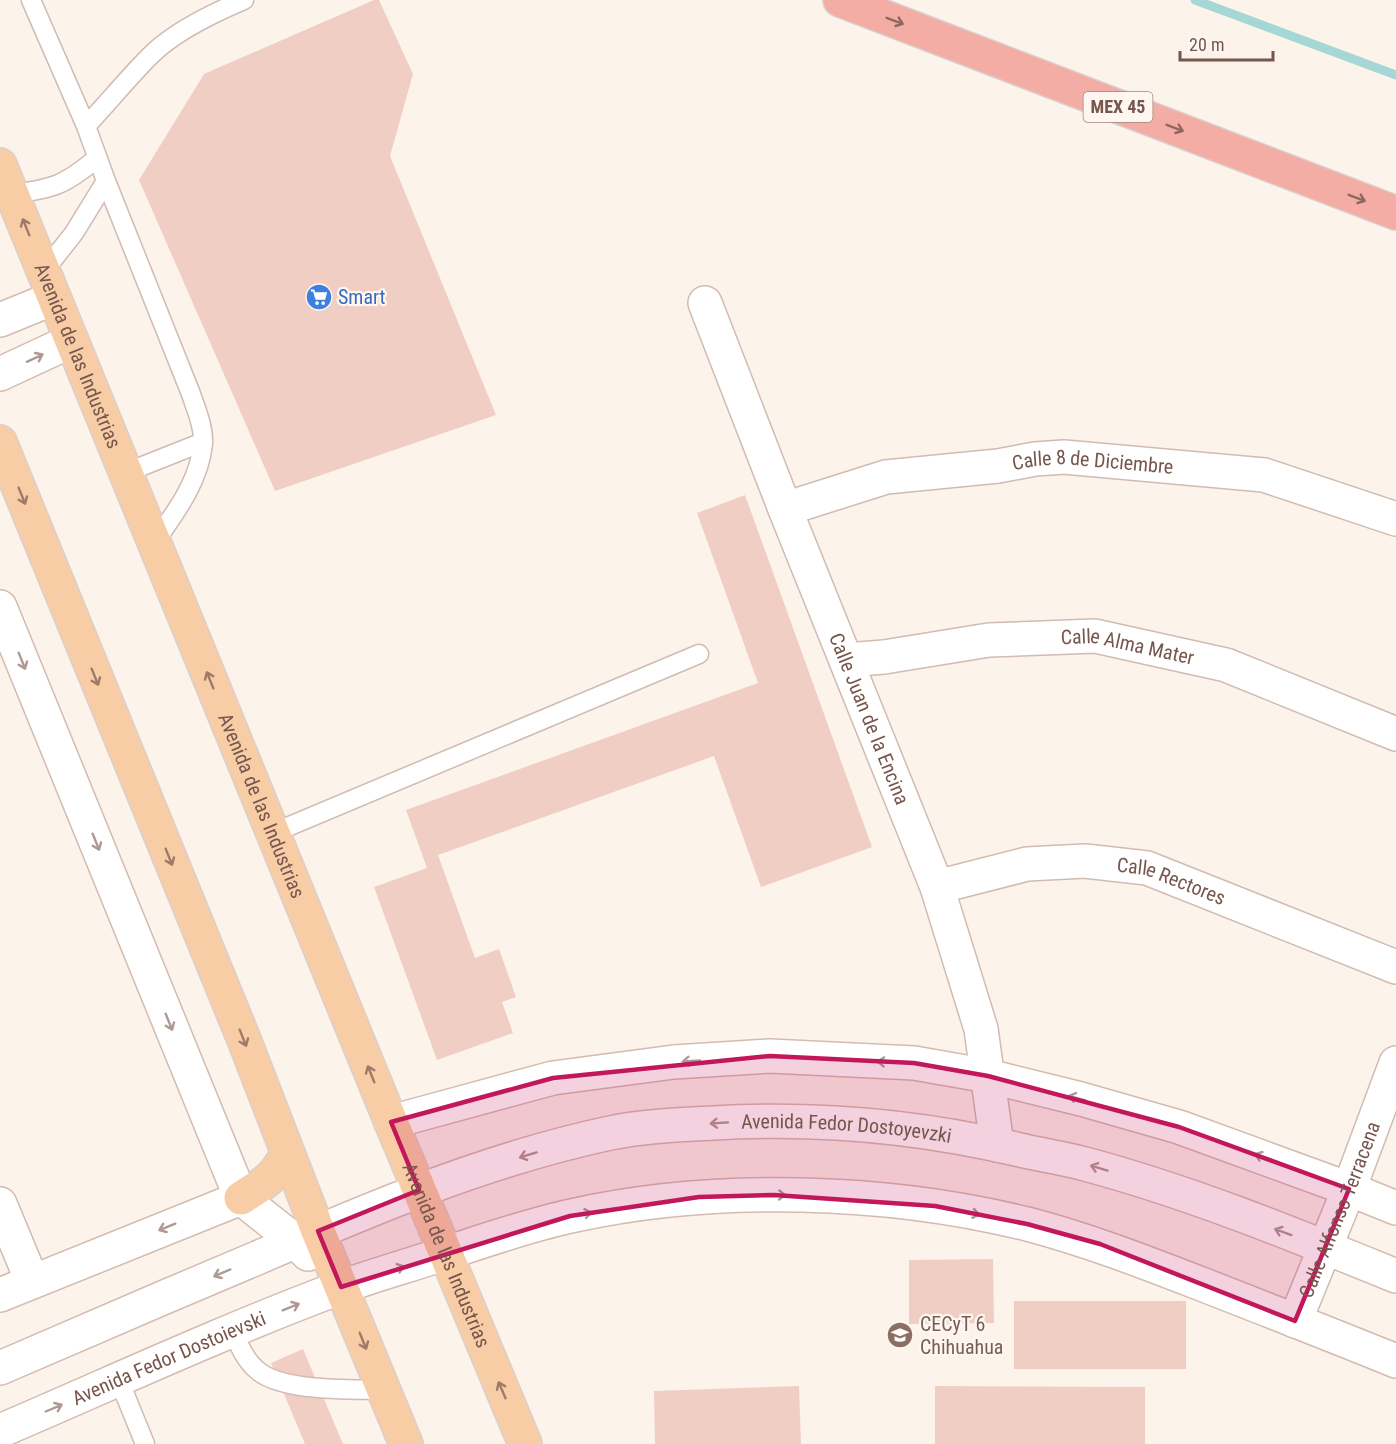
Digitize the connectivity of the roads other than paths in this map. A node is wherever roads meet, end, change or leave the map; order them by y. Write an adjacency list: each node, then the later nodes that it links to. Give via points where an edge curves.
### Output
1 (31, 0): 4 (lane)
2 (244, 0): 4 (lane, via 191,26 150,56)
3 (840, 0): 8 (highway, MEX 45, one-way to 8)
4 (86, 126): 5 (lane)
5 (97, 158): 6 (lane, via 75,177 47,190); 7 (lane)
6 (6, 179): 9 (main road, Avenida de las Industrias, one-way to 6)
7 (106, 181): 9 (lane); 15 (lane, via 191,394)
8 (1396, 213)
9 (49, 285): 11 (street); 12 (main road, Avenida de las Industrias)
10 (705, 303): 17 (street, Calle Juan de la Encina)
11 (0, 320)
12 (71, 341): 13 (street, one-way to 12); 16 (main road, Avenida de las Industrias)
13 (0, 374)
14 (0, 442): 31 (main road, one-way to 31)
15 (203, 442): 16 (lane); 19 (lane, via 196,475)
16 (125, 473): 19 (main road, Avenida de las Industrias)
17 (785, 509): 18 (street, Calle 8 de Diciembre, via 886,477 1064,457 1264,475); 22 (street, Calle Juan de la Encina)
18 (1396, 519)
19 (154, 543): 24 (main road, Avenida de las Industrias, one-way to 19)
20 (0, 607): 34 (street, one-way to 34)
21 (699, 654): 24 (lane)
22 (846, 660): 23 (street, Calle Alma Mater, via 989,640 1095,636 1226,665); 25 (street, Calle Juan de la Encina)
23 (1396, 734)
24 (273, 833): 29 (main road, Avenida de las Industrias, one-way to 24)
25 (937, 887): 26 (street, Calle Rectores, via 1027,864 1085,861 1147,868); 28 (street, Calle Juan de la Encina, via 981,1029)
26 (1396, 967)
27 (1396, 1063): 32 (street, Calle Alfonso Terracena)
28 (988, 1076): 29 (street, one-way to 29, via 914,1063 770,1056 674,1062 553,1078); 30 (street, Calle Juan de la Encina); 32 (street, one-way to 28, via 1179,1127)
29 (391, 1122): 33 (main road, Avenida de las Industrias)
30 (997, 1144): 33 (street, Avenida Fedor Dostoyevzki, one-way to 33, via 923,1130 837,1123 755,1120 672,1126 615,1132 556,1146); 38 (street, Avenida Fedor Dostoyevzki, one-way to 30, via 1156,1185)
31 (287, 1152): 34 (main road, via 266,1184); 37 (main road)
32 (1349, 1189): 36 (street); 38 (street, Calle Alfonso Terracena)
33 (419, 1190): 37 (street, Avenida Fedor Dostoyevzki); 39 (main road, Avenida de las Industrias)
34 (241, 1198): 37 (street); 41 (street, one-way to 41)
35 (0, 1204): 41 (street)
36 (1396, 1208)
37 (306, 1236): 42 (main road); 47 (street, one-way to 47)
38 (1325, 1247): 40 (street, Avenida Fedor Dostoyevzki); 44 (street, Calle Alfonso Terracena)
39 (445, 1253): 42 (street, one-way to 39); 44 (street, one-way to 44, via 570,1216 625,1206 710,1197 854,1198 935,1206 1027,1224 1100,1244); 53 (main road, Avenida de las Industrias, one-way to 39)
40 (1396, 1276)
41 (32, 1281): 43 (street)
42 (341, 1287): 45 (street, Avenida Fedor Dostoievski, one-way to 42); 49 (main road, one-way to 49)
43 (0, 1295)
44 (1295, 1321): 46 (street)
45 (233, 1331): 48 (street, Avenida Fedor Dostoievski); 49 (lane, via 258,1372 278,1381 304,1387)
46 (1396, 1361)
47 (0, 1368)
48 (119, 1380): 50 (street, Avenida Fedor Dostoievski, one-way to 48); 51 (lane)
49 (383, 1389): 52 (main road)
50 (0, 1431)
51 (145, 1444)
52 (406, 1444)
53 (525, 1444)

